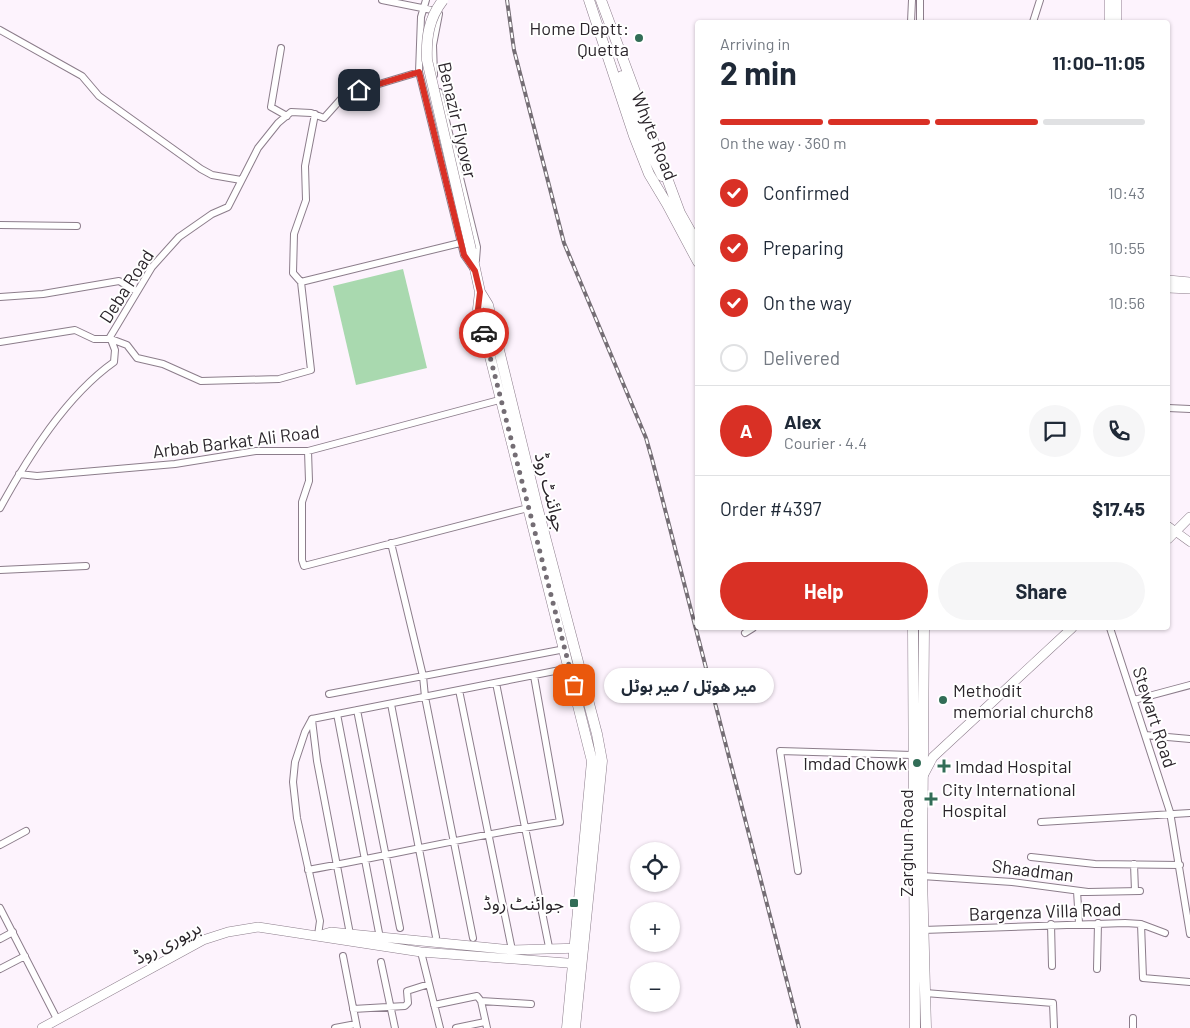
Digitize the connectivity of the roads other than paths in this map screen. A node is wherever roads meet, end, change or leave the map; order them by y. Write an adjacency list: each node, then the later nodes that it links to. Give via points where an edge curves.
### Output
1 (382, 0): 11 (street)
2 (442, 0): 12 (street); 29 (main road, Benazir Flyover, bridge, via 429,27 427,60)
3 (589, 0): 24 (main road, Whyte Road, via 649,174)
4 (596, 0): 24 (main road, Whyte Road, via 644,140)
5 (601, 0): 24 (main road, Whyte Road)
6 (912, 0): 13 (street)
7 (920, 0): 14 (street)
8 (1040, 0): 15 (street)
9 (1109, 0): 16 (street)
10 (1117, 0): 17 (street)
11 (425, 4): 12 (street); 20 (street, via 419,41)
12 (440, 12): 31 (street, via 433,45 434,74 477,247)
13 (912, 20)
14 (920, 20)
15 (1034, 20)
16 (1109, 20)
17 (1117, 20)
18 (0, 30): 23 (street, via 82,76 98,96 201,169 212,175)
19 (281, 48): 22 (street, via 271,107)
20 (419, 72): 21 (street, via 359,90 341,99 324,118); 28 (street)
21 (315, 114): 22 (street, via 291,112); 33 (street, via 305,166 306,200 294,234 292,273)
22 (287, 116): 23 (street, Deba Road, via 258,148)
23 (241, 180): 37 (street, Deba Road, via 228,207 212,214 180,237 152,266)
24 (671, 201): 27 (main road); 30 (main road)
25 (0, 225): 26 (street)
26 (77, 226)
27 (695, 240)
28 (460, 243): 31 (street); 33 (street)
29 (471, 250): 31 (main road, جوائنٹ روڈ)
30 (695, 255)
31 (475, 271): 41 (main road, جوائنٹ روڈ, via 480,292 478,309)
32 (1170, 280): 34 (main road)
33 (300, 282): 39 (street, via 311,370 279,379 201,381 163,364 137,358 127,344)
34 (1190, 282)
35 (1170, 288): 36 (main road)
36 (1190, 289)
37 (136, 291): 38 (street, via 119,280 42,294); 39 (street, Deba Road)
38 (0, 296)
39 (111, 339): 40 (street, via 94,339 75,330); 45 (street, Deba Road, via 116,350 114,362 95,375 67,408)
40 (0, 342)
41 (506, 399): 44 (street, Arbab Barkat Ali Road); 47 (main road, جوائنٹ روڈ); 117 (main road, جوائنٹ روڈ, via 600,745 601,777)
42 (1170, 408): 43 (street)
43 (1190, 409)
44 (308, 450): 45 (street, Arbab Barkat Ali Road, via 256,451 175,464 37,476); 53 (street, via 310,481 302,502 304,566)
45 (19, 474): 46 (street, Deba Road)
46 (0, 508)
47 (528, 508): 53 (street); 62 (main road, جوائنٹ روڈ)
48 (1190, 517): 50 (main road)
49 (1170, 527): 50 (street)
50 (1176, 531): 51 (main road); 52 (street)
51 (1170, 537)
52 (1190, 542)
53 (391, 543): 64 (street)
54 (86, 566): 55 (street)
55 (0, 570)
56 (750, 630): 61 (street)
57 (913, 630): 78 (main road, Zarghun Road)
58 (924, 630): 79 (main road, Zarghun Road)
59 (1070, 630): 79 (main road, via 932,757)
60 (1111, 630): 71 (street, Stewart Road)
61 (745, 633)
62 (565, 649): 63 (main road, جوائنٹ روڈ); 64 (street)
63 (570, 668): 65 (street); 117 (main road, جوائنٹ روڈ, via 592,761)
64 (423, 676): 69 (street); 70 (street)
65 (534, 676): 66 (street); 83 (street, via 560,822)
66 (496, 683): 68 (street); 83 (street)
67 (1190, 685): 71 (street)
68 (459, 690): 70 (street); 85 (street)
69 (329, 694)
70 (425, 697): 72 (street); 86 (street)
71 (1134, 700): 76 (street, Stewart Road)
72 (391, 704): 73 (street); 88 (street)
73 (357, 710): 74 (street); 89 (street)
74 (337, 714): 75 (street); 91 (street)
75 (312, 719): 94 (street); 95 (street, via 295,762 293,782)
76 (1145, 735): 77 (street); 80 (street, Stewart Road)
77 (1190, 739)
78 (912, 755): 96 (street, via 780,752); 146 (main road, Zarghun Road)
79 (922, 777): 97 (main road, Zarghun Road)
80 (1170, 812): 81 (street); 82 (street); 93 (street, Stewart Road)
81 (1190, 812)
82 (1041, 822)
83 (525, 828): 85 (street); 116 (street)
84 (26, 831): 87 (street)
85 (489, 834): 86 (street); 118 (street)
86 (454, 840): 88 (street); 114 (street)
87 (0, 845)
88 (418, 849): 89 (street); 112 (street)
89 (386, 856): 91 (street); 105 (street)
90 (1031, 857): 92 (street, via 1095,864)
91 (365, 861): 94 (street); 113 (street)
92 (1134, 864): 93 (street); 98 (street, Shaadman, via 1138,891)
93 (1180, 864): 104 (street, Stewart Road)
94 (337, 865): 95 (street); 109 (street)
95 (308, 870): 111 (street, via 320,921)
96 (798, 871)
97 (922, 876): 98 (street, Shaadman, via 1012,882); 106 (main road, Zarghun Road)
98 (1077, 891): 100 (street)
99 (0, 908): 107 (street)
100 (1079, 923): 101 (street, Bargenza Villa Road); 102 (street, Bargenza Villa Road)
101 (1098, 923): 103 (street, Bargenza Villa Road); 126 (street)
102 (1051, 924): 106 (street, Bargenza Villa Road); 124 (street)
103 (1140, 924): 108 (street, Bargenza Villa Road); 127 (street, via 1143,978)
104 (1189, 924): 110 (street, Stewart Road)
105 (400, 928)
106 (923, 930): 129 (main road, Zarghun Road)
107 (13, 932): 115 (street); 120 (street)
108 (1165, 933)
109 (350, 934): 111 (main road, بریوری روڈ, via 331,932); 113 (main road, بریوری روڈ)
110 (1190, 934)
111 (318, 935): 119 (main road, بریوری روڈ); 136 (main road, بریوری روڈ, via 258,927 202,940)
112 (436, 937)
113 (380, 938): 118 (main road, بریوری روڈ)
114 (473, 938)
115 (0, 939)
116 (548, 947): 117 (main road, بریوری روڈ); 118 (main road, بریوری روڈ)
117 (579, 947): 123 (main road, جوائنٹ روڈ)
118 (512, 950)
119 (421, 952): 123 (main road, بریوری روڈ); 128 (street)
120 (25, 956): 125 (street); 136 (street)
121 (343, 956): 134 (street)
122 (381, 962): 133 (street)
123 (578, 964): 144 (main road, جوائنٹ روڈ); 145 (main road, جوائنٹ روڈ)
124 (1052, 966)
125 (0, 969)
126 (1097, 969)
127 (1190, 982)
128 (429, 984): 132 (street); 133 (street, via 407,991 408,1005)
129 (925, 993): 147 (main road, Zarghun Road); 148 (street, via 1054,1003)
130 (481, 1001): 131 (street); 132 (street, via 474,995); 137 (street)
131 (531, 1004)
132 (434, 1005): 142 (street)
133 (391, 1008): 134 (street); 141 (street)
134 (353, 1009): 138 (street)
135 (1133, 1018): 149 (street)
136 (57, 1019): 139 (main road, بریوری روڈ)
137 (486, 1025): 143 (street)
138 (356, 1026): 140 (street)
139 (42, 1028)
140 (335, 1028)
141 (395, 1028)
142 (440, 1028)
143 (456, 1028)
144 (567, 1028)
145 (575, 1028)
146 (915, 1028)
147 (926, 1028)
148 (1054, 1028)
149 (1133, 1028)

